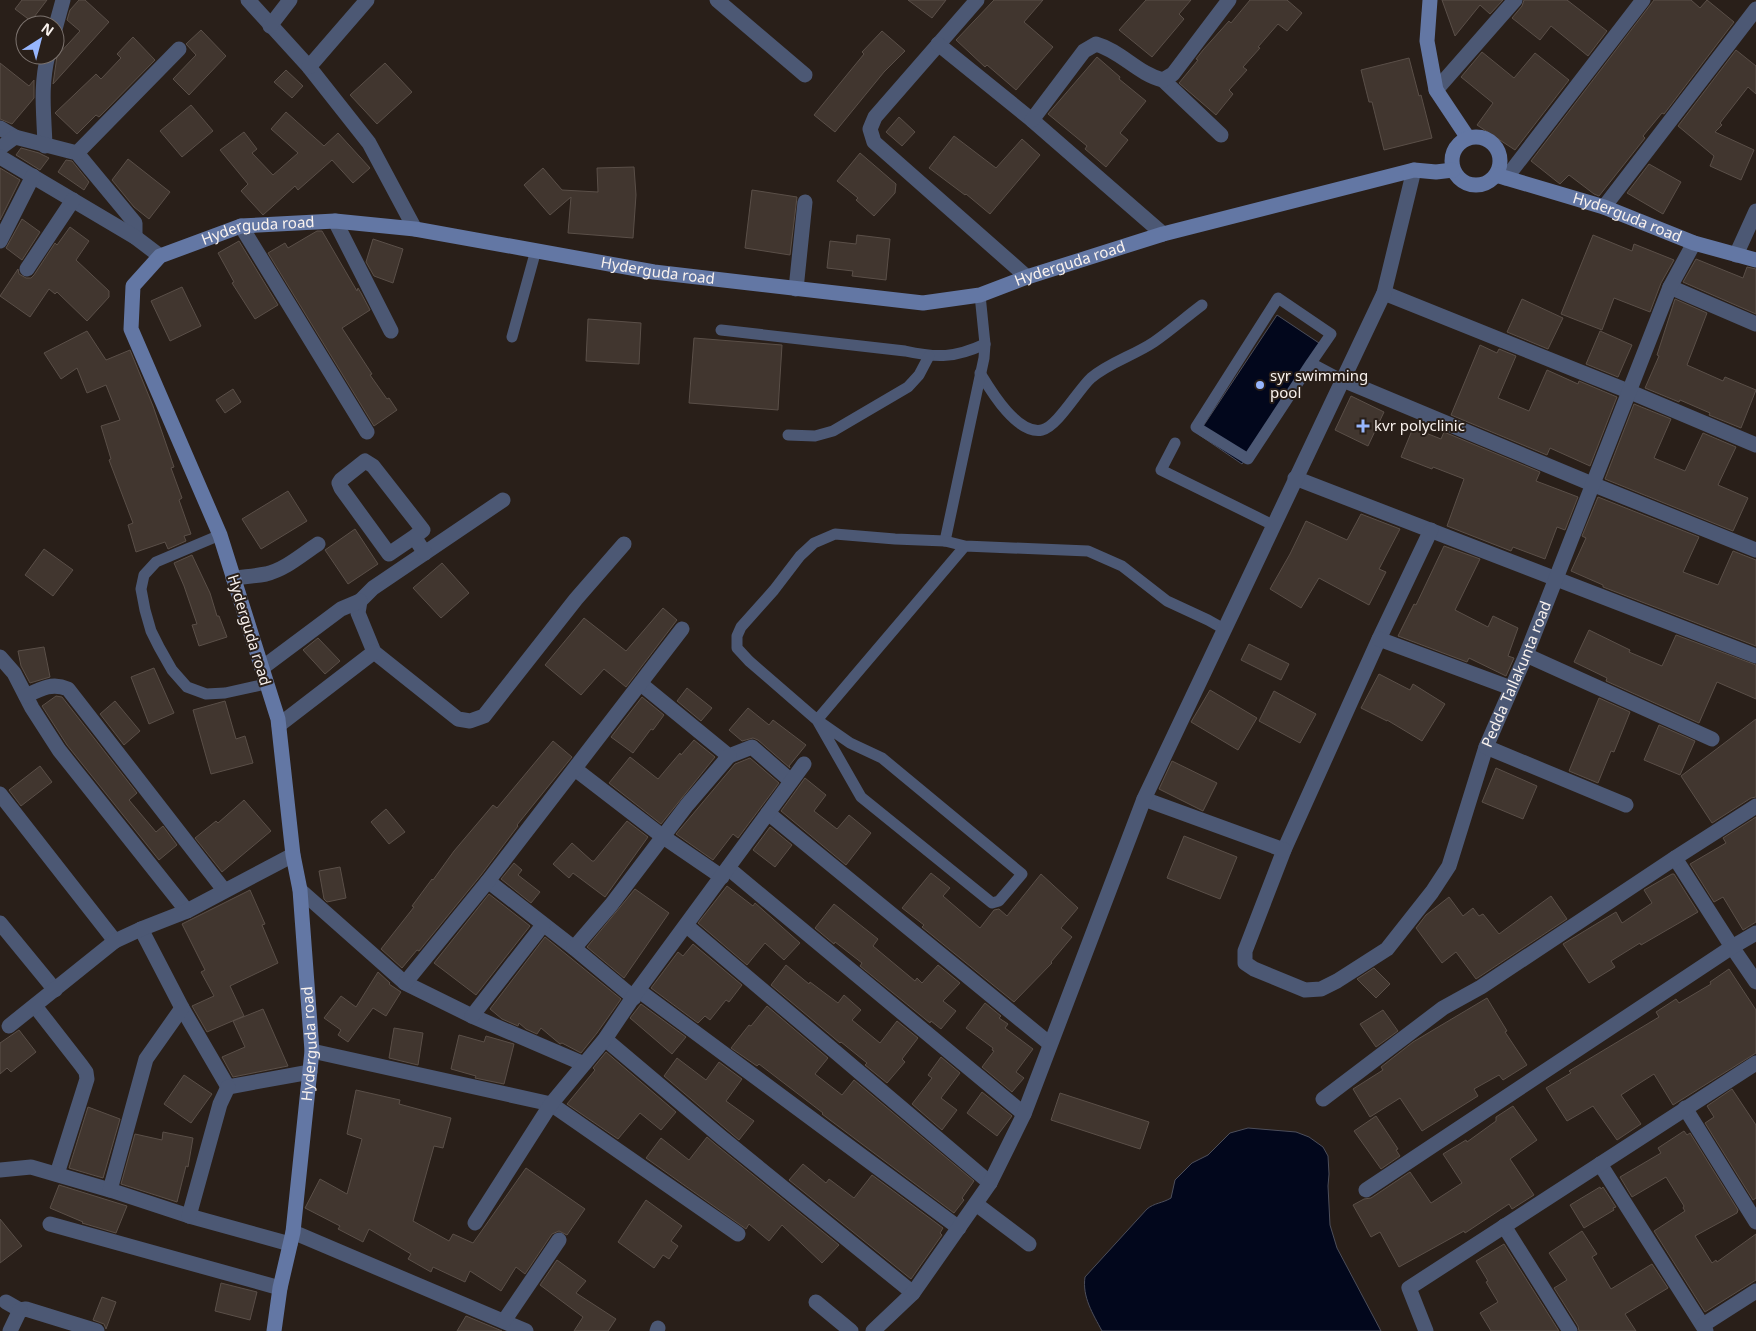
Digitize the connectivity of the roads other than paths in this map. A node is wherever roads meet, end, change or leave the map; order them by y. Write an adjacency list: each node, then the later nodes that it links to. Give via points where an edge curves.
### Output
1 (63, 0): 12 (street)
2 (248, 0): 13 (street)
3 (290, 0): 13 (street)
4 (367, 0): 17 (street)
5 (717, 0): 18 (street)
6 (977, 0): 14 (street)
7 (1229, 0): 19 (street, via 1173,74)
8 (1430, 0): 20 (street, via 1427,42)
9 (1516, 0): 20 (street)
10 (1641, 1): 33 (street)
11 (1756, 9): 36 (street)
12 (59, 15)
13 (270, 26): 17 (street)
14 (938, 44): 21 (street); 50 (street, via 875,117 870,128 874,142)
15 (179, 49): 28 (street)
16 (45, 65): 26 (street, via 42,90)
17 (309, 67): 40 (street, via 369,143)
18 (805, 75)
19 (1163, 80): 21 (street, via 1151,77 1109,48 1096,44 1084,51); 23 (street)
20 (1436, 90): 25 (street)
21 (1032, 120): 41 (street)
22 (0, 128): 24 (street)
23 (1221, 135)
24 (15, 137): 26 (street); 27 (street)
25 (1468, 138): 31 (street, via 1455,148 1451,164); 33 (street, via 1483,138 1495,146 1499,153)
26 (45, 146): 28 (street)
27 (0, 148)
28 (77, 153): 42 (street, via 135,223)
29 (0, 157): 32 (street)
30 (1414, 170): 31 (street, Hyderguda road); 41 (street, Hyderguda road); 53 (street)
31 (1453, 170): 33 (street, via 1459,179 1474,186)
32 (33, 176): 34 (street); 43 (street)
33 (1501, 177): 36 (street, Hyderguda road)
34 (73, 200): 42 (street); 49 (street)
35 (806, 202): 52 (street)
36 (1604, 207): 44 (street, Hyderguda road)
37 (1756, 211): 46 (street)
38 (335, 221): 39 (street, Hyderguda road); 40 (street, Hyderguda road); 58 (street)
39 (240, 226): 47 (street, Hyderguda road); 66 (street)
40 (415, 229): 45 (street, Hyderguda road)
41 (1163, 234): 50 (street, Hyderguda road)
42 (135, 237): 47 (street)
43 (0, 241)
44 (1694, 243): 46 (street, Hyderguda road); 51 (street, Pedda Tallakunta road)
45 (536, 250): 52 (street, Hyderguda road, via 654,272); 59 (lane)
46 (1736, 255): 48 (street, Hyderguda road)
47 (160, 256): 75 (street, Hyderguda road, via 134,286 131,329)
48 (1756, 260)
49 (27, 269)
50 (1027, 277): 54 (street, Hyderguda road)
51 (1670, 287): 56 (street); 65 (street, Pedda Tallakunta road)
52 (796, 289): 54 (street, Hyderguda road, via 923,302)
53 (1384, 294): 64 (street); 65 (street)
54 (980, 296): 60 (lane)
55 (1202, 305): 63 (lane, via 1152,343 1102,370 1078,392 1055,424 1042,430 1031,429 1005,411)
56 (1756, 324)
57 (721, 330): 61 (lane)
58 (391, 331)
59 (512, 337)
60 (985, 344): 61 (lane, via 965,353); 63 (lane)
61 (929, 356): 67 (lane, via 908,387 833,431 815,436)
62 (1311, 362): 62 (lane, via 1331,334 1278,298 1196,427 1248,458); 64 (lane)
63 (980, 373): 77 (lane)
64 (1342, 380): 70 (street); 71 (street)
65 (1628, 392): 69 (street); 71 (street, Pedda Tallakunta road)
66 (367, 432)
67 (788, 435)
68 (1175, 443): 73 (lane, via 1161,470)
69 (1756, 445)
70 (1295, 478): 73 (street); 74 (street)
71 (1592, 484): 81 (street); 84 (street, Pedda Tallakunta road)
72 (503, 500): 82 (street)
73 (1273, 525): 87 (street)
74 (1431, 530): 84 (street); 88 (street)
75 (220, 535): 83 (street, Hyderguda road); 94 (lane, via 156,562 144,576 141,589 151,631 172,670 187,687 215,694)
76 (414, 537): 76 (street, via 423,530 373,466 365,461 341,480 341,488 389,554); 82 (street)
77 (945, 541): 80 (lane); 98 (lane, via 836,534 814,543 741,627 737,648)
78 (318, 544): 83 (street, via 278,570)
79 (624, 544): 89 (street, via 576,599 484,716 470,721 458,719)
80 (965, 546): 87 (lane, via 1088,551 1122,566 1167,601); 98 (lane)
81 (1756, 550)
82 (425, 553): 85 (street)
83 (233, 578): 93 (street, Hyderguda road)
84 (1555, 579): 90 (street, Pedda Tallakunta road); 91 (street)
85 (360, 600): 89 (street, via 358,613); 93 (street, via 341,609)
86 (682, 629): 95 (street)
87 (1224, 629): 107 (street)
88 (1379, 639): 96 (street); 112 (street)
89 (374, 652): 99 (street)
90 (1526, 655): 96 (street, Pedda Tallakunta road); 100 (street)
91 (1756, 656)
92 (0, 657): 97 (street, via 14,673)
93 (262, 668): 94 (street, Hyderguda road)
94 (266, 684): 99 (street, Hyderguda road)
95 (641, 684): 102 (street); 104 (street)
96 (1511, 688): 101 (street, Pedda Tallakunta road)
97 (26, 696): 117 (street, via 51,686 68,689); 119 (street, via 59,750)
98 (817, 720): 98 (lane, via 862,797 992,903 999,901 1022,874 882,758 850,743)
99 (279, 725): 113 (street, Hyderguda road)
100 (1712, 739)
101 (1486, 747): 108 (street); 112 (street, Pedda Tallakunta road, via 1449,866 1432,892 1387,950 1321,989 1305,990 1245,963 1246,951)
102 (729, 756): 105 (street, via 752,748); 111 (street)
103 (804, 764): 105 (street)
104 (574, 769): 111 (street); 116 (street)
105 (791, 781): 110 (street)
106 (0, 794): 125 (street)
107 (1144, 799): 112 (street); 137 (street)
108 (1626, 806)
109 (1756, 806): 114 (street)
110 (768, 813): 115 (street); 137 (street)
111 (662, 836): 115 (street); 126 (street)
112 (1284, 850)
113 (293, 855): 117 (street); 118 (street, Hyderguda road)
114 (1675, 858): 127 (street); 143 (street, via 1481,987 1444,1008)
115 (725, 873): 122 (street); 146 (street)
116 (488, 881): 121 (street); 129 (street)
117 (224, 890): 119 (street)
118 (300, 890): 129 (street); 138 (street, Hyderguda road)
119 (187, 911): 123 (street)
120 (0, 923): 130 (street)
121 (543, 925): 126 (street); 134 (street)
122 (687, 926): 131 (street); 150 (street)
123 (141, 929): 125 (street); 133 (street)
124 (1756, 933): 127 (street)
125 (115, 941): 130 (street)
126 (574, 948): 131 (street)
127 (1732, 948): 128 (street); 152 (street)
128 (1756, 982)
129 (405, 983): 134 (street)
130 (56, 990): 132 (street)
131 (636, 994): 136 (street); 159 (street)
132 (35, 1006): 135 (street); 149 (street, via 86,1072 87,1080)
133 (182, 1008): 142 (street); 151 (street, via 146,1059)
134 (472, 1016): 140 (street)
135 (9, 1026)
136 (605, 1039): 140 (street); 166 (street)
137 (1050, 1044): 146 (street)
138 (312, 1051): 141 (street, Hyderguda road); 144 (street)
139 (1756, 1063): 145 (street)
140 (584, 1064): 144 (street)
141 (310, 1072): 142 (street); 161 (street, Hyderguda road)
142 (228, 1087): 154 (street, via 220,1104)
143 (1323, 1099)
144 (551, 1104): 156 (street); 160 (street)
145 (1685, 1108): 147 (street); 155 (street)
146 (1024, 1114): 150 (street)
147 (1600, 1164): 158 (street); 171 (street)
148 (0, 1170): 149 (street, via 31,1167)
149 (57, 1174): 151 (street)
150 (990, 1183): 153 (street)
151 (110, 1190): 154 (street)
152 (1366, 1190)
153 (976, 1204): 159 (street); 163 (street)
154 (190, 1216): 161 (street)
155 (1756, 1222)
156 (474, 1223)
157 (50, 1224): 164 (street)
158 (1504, 1226): 178 (street, via 1409,1288); 179 (street)
159 (959, 1228): 166 (street)
160 (738, 1234)
161 (292, 1238): 164 (street, Hyderguda road); 170 (street)
162 (559, 1240): 170 (street)
163 (1029, 1244)
164 (280, 1288): 174 (street, Hyderguda road)
165 (1756, 1291): 171 (street)
166 (913, 1293): 177 (street)
167 (6, 1302): 169 (street)
168 (816, 1302): 176 (street)
169 (20, 1310): 172 (street); 173 (street, via 26,1309)
170 (504, 1321): 175 (street)
171 (1705, 1328)
172 (10, 1331)
173 (97, 1331)
174 (274, 1331)
175 (526, 1331)
176 (851, 1331)
177 (873, 1331)
178 (1426, 1331)
179 (1570, 1331)

